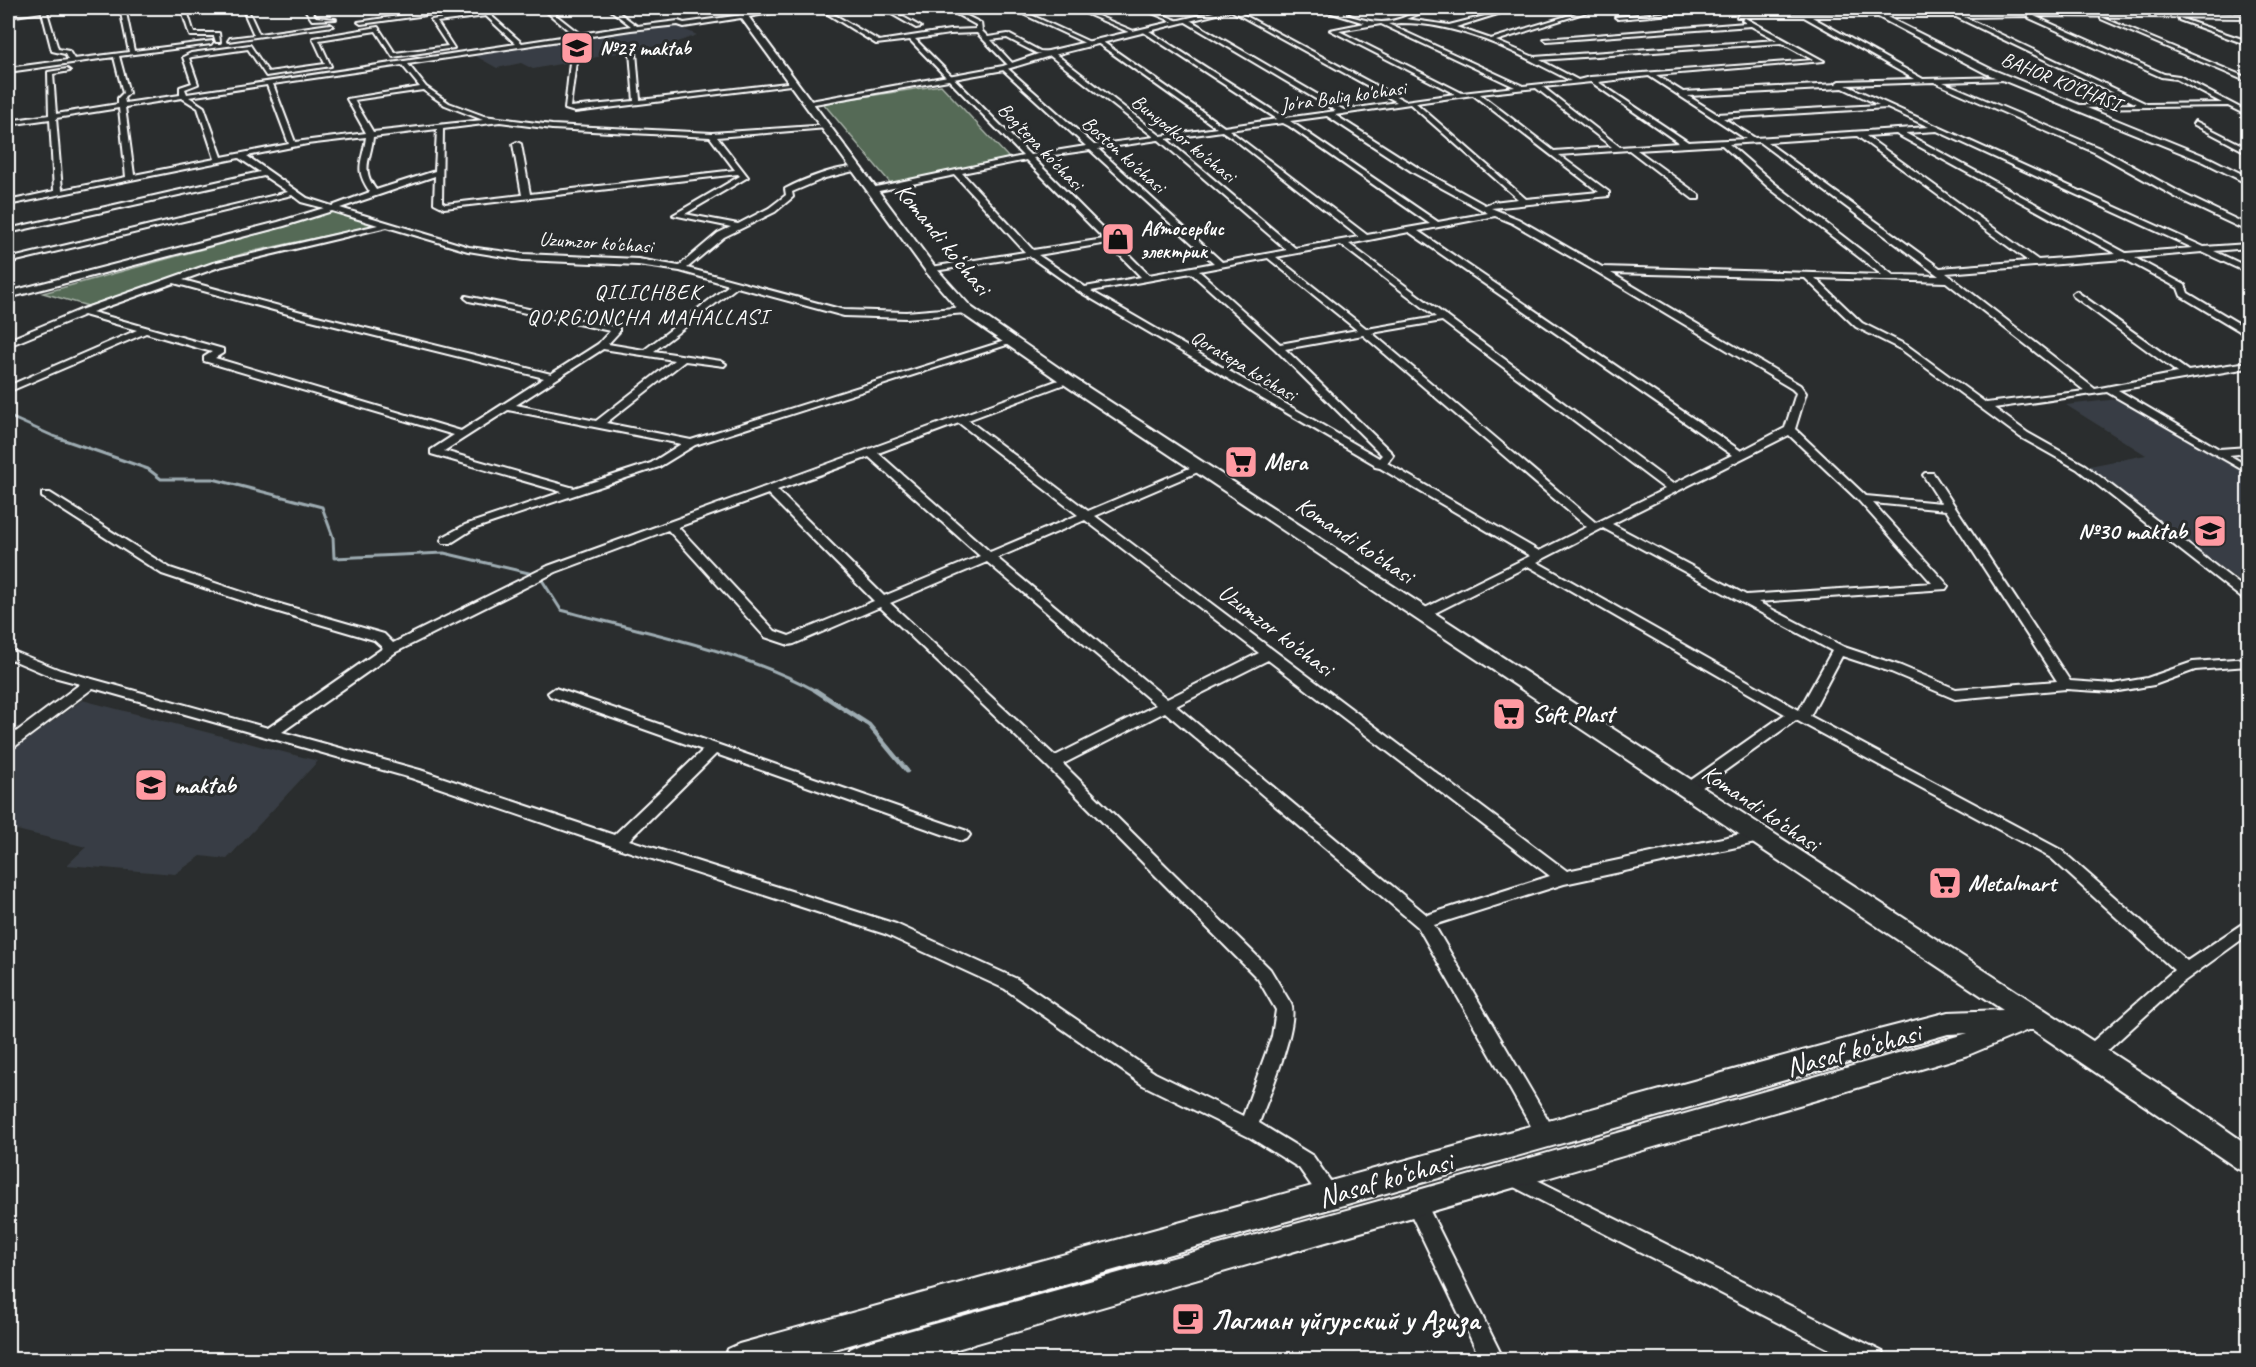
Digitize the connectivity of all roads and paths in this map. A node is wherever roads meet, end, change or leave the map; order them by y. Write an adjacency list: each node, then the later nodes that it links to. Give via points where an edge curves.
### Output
1 (66, 8): 32 (street)
2 (122, 8): 81 (street)
3 (183, 8): 71 (street, via 192,35 217,34)
4 (244, 8): 66 (street)
5 (307, 8): 58 (street, via 314,19 334,20 338,25)
6 (544, 8): 67 (street)
7 (610, 8): 61 (street)
8 (681, 8): 9 (street)
9 (716, 8)
10 (791, 8): 34 (street)
11 (820, 8): 68 (street, via 878,43)
12 (884, 8): 59 (street)
13 (948, 8): 63 (street, Boston ko'chasi, via 979,24)
14 (1013, 8): 76 (street)
15 (1076, 8): 64 (street)
16 (1143, 8): 52 (street)
17 (1209, 8): 35 (street)
18 (1235, 8): 35 (street); 114 (street)
19 (1317, 8): 36 (street)
20 (1358, 8): 36 (street)
21 (1432, 8): 53 (street)
22 (1515, 8): 60 (street)
23 (1597, 8): 73 (street)
24 (1730, 8): 49 (street); 50 (street)
25 (1864, 8): 42 (street, BAHOR KO'CHASI)
26 (1940, 8): 43 (street)
27 (1998, 8): 44 (street)
28 (2067, 8): 46 (street)
29 (2121, 8): 38 (street)
30 (2230, 8): 48 (street)
31 (451, 9): 33 (street)
32 (44, 10): 39 (street); 86 (street, via 55,51 68,52)
33 (442, 11): 51 (street); 54 (street)
34 (742, 11): 61 (street, via 684,25); 103 (main road, Komandi ko‘chasi)
35 (1220, 12): 52 (street)
36 (1338, 14): 56 (street)
37 (2096, 14): 38 (street); 46 (street); 98 (street)
38 (2135, 14): 47 (street)
39 (8, 15)
40 (355, 15): 54 (street)
41 (1805, 15): 42 (street); 49 (street); 100 (street)
42 (1879, 15): 43 (street); 95 (street, BAHOR KO'CHASI)
43 (1955, 15): 44 (street); 115 (street)
44 (2012, 15): 45 (street)
45 (2027, 15): 46 (street); 116 (street, via 2163,76 2176,77)
46 (2082, 15)
47 (2171, 15): 48 (street); 77 (street)
48 (2248, 15)
49 (1739, 16): 57 (street)
50 (1618, 17)
51 (449, 18): 78 (street, via 490,15); 82 (street, via 433,21 452,47)
52 (1182, 21): 62 (street); 121 (street)
53 (1397, 21): 56 (street); 60 (street)
54 (361, 22): 55 (street)
55 (350, 24)
56 (1378, 24): 106 (street); 110 (street, via 1333,30)
57 (1751, 24): 70 (street); 74 (street)
58 (328, 27): 65 (street); 66 (street)
59 (918, 27)
60 (1448, 27): 73 (street)
61 (637, 28): 67 (street)
62 (1144, 30): 64 (street); 128 (street)
63 (978, 31): 68 (street); 69 (street, Boston ko'chasi)
64 (1133, 32): 72 (street)
65 (334, 34): 82 (street, via 378,29 393,55); 91 (street, via 315,39 329,65)
66 (257, 36): 71 (street)
67 (579, 36): 78 (street)
68 (911, 38): 94 (street, Bog'tepa ko'chasi)
69 (986, 39): 83 (street, Bunyodkor ko'chasi, via 1008,36 1038,52); 90 (street, Boston ko'chasi)
70 (1547, 39)
71 (218, 41): 75 (street)
72 (1098, 41): 76 (street); 133 (street)
73 (1489, 41): 85 (street)
74 (1784, 41): 85 (street); 93 (street, Jo'ra Baliq ko'chasi, via 1821,62)
75 (206, 43): 79 (street); 81 (street)
76 (1089, 43): 83 (street)
77 (2248, 43)
78 (521, 45): 87 (street)
79 (210, 52): 91 (street, via 250,47 266,74); 111 (street, via 186,57 195,84 182,88)
80 (633, 52): 112 (street)
81 (132, 53): 84 (street)
82 (412, 53): 87 (street)
83 (1049, 53): 90 (street); 138 (street, Bunyodkor ko'chasi)
84 (116, 55): 86 (street); 117 (street, via 126,93 121,98)
85 (1530, 60): 99 (street)
86 (74, 61): 92 (street); 124 (street, via 78,69 50,73)
87 (421, 61): 89 (street)
88 (573, 62): 112 (street, via 567,108)
89 (405, 64): 96 (street); 107 (street)
90 (1007, 66): 94 (street); 144 (street, Boston ko'chasi)
91 (298, 69): 96 (street)
92 (8, 70)
93 (1650, 74): 97 (street, Jo'ra Baliq ko'chasi); 109 (street)
94 (952, 78): 113 (street); 150 (street, Bog'tepa ko'chasi)
95 (2005, 78): 101 (street); 119 (street, BAHOR KO'CHASI)
96 (303, 79): 102 (street)
97 (1590, 79): 99 (street, Jo'ra Baliq ko'chasi); 142 (street)
98 (2248, 80)
99 (1576, 81): 104 (street, Jo'ra Baliq ko'chasi)
100 (1923, 81): 101 (street); 105 (street, via 1839,83)
101 (1936, 81): 173 (street, via 2099,151)
102 (270, 84): 111 (street); 143 (street)
103 (795, 84): 112 (street); 113 (main road, Komandi ko‘chasi)
104 (1536, 85): 106 (street, Jo'ra Baliq ko'chasi); 146 (street)
105 (1844, 86): 109 (street); 118 (street)
106 (1521, 87): 108 (street, Jo'ra Baliq ko'chasi)
107 (424, 88): 126 (street, via 467,113); 136 (street, via 350,99)
108 (1474, 93): 110 (street, Jo'ra Baliq ko'chasi); 148 (street)
109 (1682, 94): 125 (street)
110 (1462, 95): 114 (street, Jo'ra Baliq ko'chasi)
111 (184, 97): 117 (street); 151 (street, via 201,107)
112 (637, 102)
113 (809, 102): 130 (main road, Komandi ko‘chasi)
114 (1409, 103): 121 (street, Jo'ra Baliq ko'chasi); 165 (street)
115 (2144, 105): 116 (street); 119 (street)
116 (2231, 105): 122 (street)
117 (122, 106): 124 (street); 157 (street)
118 (1890, 106): 125 (street); 132 (street)
119 (2078, 107): 158 (street, BAHOR KO'CHASI)
120 (11, 112): 127 (street)
121 (1345, 113): 123 (street, Jo'ra Baliq ko'chasi)
122 (2248, 114)
123 (1330, 115): 128 (street, Jo'ra Baliq ko'chasi); 168 (street, via 1417,171)
124 (55, 116): 127 (street); 160 (street)
125 (1717, 116): 139 (street)
126 (501, 120): 131 (street); 137 (street, via 552,127)
127 (9, 122)
128 (1286, 122): 133 (street, Jo'ra Baliq ko'chasi); 171 (street)
129 (2195, 123): 147 (street)
130 (827, 126): 137 (street); 152 (main road, Komandi ko‘chasi)
131 (440, 128): 136 (street); 155 (street)
132 (1941, 129): 134 (street); 180 (street)
133 (1225, 130): 138 (street, Jo'ra Baliq ko'chasi); 176 (street)
134 (1898, 132): 135 (street); 184 (street)
135 (1859, 134): 139 (street); 186 (street)
136 (370, 135): 143 (street); 162 (street, via 362,171)
137 (712, 135): 153 (street)
138 (1161, 139): 144 (street, Jo'ra Baliq ko'chasi); 181 (street, Bunyodkor ko'chasi)
139 (1756, 140): 140 (street); 193 (street)
140 (1723, 142): 142 (street); 195 (street, via 1771,185)
141 (517, 144): 163 (street)
142 (1686, 144): 145 (street)
143 (292, 145): 149 (street)
144 (1095, 148): 150 (street, Jo'ra Baliq ko'chasi); 187 (street, Boston ko'chasi)
145 (1630, 148): 146 (street); 164 (street)
146 (1619, 149): 148 (street)
147 (2248, 152)
148 (1552, 153): 165 (street, via 1606,194)
149 (240, 155): 151 (street); 154 (street, Uzumzor ko'chasi)
150 (1028, 157): 156 (street, Jo'ra Baliq ko'chasi); 177 (street, Bog'tepa ko'chasi)
151 (219, 159): 157 (street)
152 (858, 169): 159 (main road, Komandi ko‘chasi); 172 (street, via 806,181 788,191 790,195 772,210)
153 (740, 172): 163 (street); 172 (street, via 744,177 677,215)
154 (266, 173): 161 (street, Uzumzor ko'chasi); 175 (street)
155 (438, 173): 162 (street); 163 (street, via 438,203 444,206)
156 (957, 173): 159 (street, Jo'ra Baliq ko'chasi); 182 (street, Qoratepa ko'chasi)
157 (129, 177): 160 (street)
158 (2248, 181)
159 (874, 190): 189 (main road, Komandi ko‘chasi)
160 (58, 192): 166 (street)
161 (293, 193): 167 (street, Uzumzor ko'chasi); 185 (street)
162 (374, 193): 167 (street)
163 (526, 195)
164 (1696, 197)
165 (1524, 201): 168 (street)
166 (8, 203)
167 (334, 208): 170 (street, Uzumzor ko'chasi); 202 (street)
168 (1485, 208): 169 (street)
169 (1496, 214): 171 (street); 191 (street, via 1515,220)
170 (388, 224): 188 (street, Uzumzor ko'chasi, via 468,249 503,255 638,262); 198 (street, via 216,265)
171 (1437, 225): 174 (street)
172 (738, 226): 188 (street, via 721,235)
173 (2248, 228)
174 (1411, 230): 176 (street); 234 (street)
175 (8, 231)
176 (1367, 239): 178 (street)
177 (1111, 240): 182 (street); 196 (street, Bog'tepa ko'chasi)
178 (1343, 243): 181 (street); 206 (street)
179 (2248, 246): 180 (street)
180 (2203, 250): 184 (street); 192 (street)
181 (1294, 252): 183 (street)
182 (1032, 254): 189 (street); 200 (street, Qoratepa ko'chasi)
183 (1270, 256): 187 (street); 208 (street)
184 (2125, 256): 186 (street); 209 (street, via 2182,287 2184,294)
185 (8, 261)
186 (2036, 263): 193 (street)
187 (1221, 265): 190 (street)
188 (681, 269): 199 (street, Uzumzor ko'chasi)
189 (931, 270): 204 (main road, Komandi ko‘chasi)
190 (1193, 270): 196 (street); 213 (street)
191 (1600, 270): 194 (street); 228 (street, via 1796,387 1801,393)
192 (2248, 270)
193 (1938, 271): 197 (street)
194 (1807, 274): 195 (street); 225 (street, via 1859,325 1905,348)
195 (1890, 277): 197 (street)
196 (1147, 278): 200 (street)
197 (1949, 279): 223 (street)
198 (174, 280): 205 (street); 219 (street)
199 (736, 283): 204 (street, Uzumzor ko'chasi, via 844,313 906,315); 214 (street)
200 (1083, 290): 235 (street, Qoratepa ko'chasi)
201 (2076, 294): 218 (street)
202 (8, 295)
203 (469, 298): 212 (street, via 616,330)
204 (966, 310): 210 (main road, Komandi ko‘chasi)
205 (84, 312): 207 (street); 211 (street)
206 (1443, 318): 208 (street); 239 (street)
207 (145, 330): 221 (street); 229 (street, via 220,351 207,359)
208 (1364, 331): 213 (street); 247 (street)
209 (2248, 333)
210 (1011, 342): 220 (main road, Komandi ko‘chasi); 230 (street)
211 (8, 343)
212 (601, 346): 214 (street); 219 (street)
213 (1278, 347): 235 (street, via 1388,455)
214 (647, 352): 215 (street)
215 (682, 358): 216 (street); 227 (street)
216 (721, 364)
217 (2248, 365): 218 (street)
218 (2186, 374): 222 (street)
219 (552, 377): 224 (street)
220 (1067, 380): 226 (street); 236 (main road, Komandi ko‘chasi)
221 (8, 389)
222 (2109, 389): 223 (street); 232 (street)
223 (2093, 392): 225 (street)
224 (506, 406): 227 (street); 229 (street)
225 (1984, 406): 251 (street, via 2024,435 2081,467)
226 (960, 419): 233 (street); 245 (street, Uzumzor ko'chasi)
227 (597, 425): 230 (street)
228 (1790, 430): 234 (street); 243 (street)
229 (461, 435): 241 (street, via 435,452)
230 (691, 443): 241 (street, via 655,465)
231 (2248, 450): 232 (street)
232 (2219, 452): 237 (street)
233 (871, 453): 240 (street); 249 (street)
234 (1740, 455): 239 (street)
235 (1379, 465): 250 (street, Qoratepa ko'chasi)
236 (1201, 467): 245 (street); 254 (main road, Komandi ko‘chasi)
237 (2248, 470)
238 (1929, 475): 244 (street)
239 (1671, 488): 247 (street)
240 (770, 489): 246 (street); 253 (street)
241 (574, 492): 248 (street, via 468,527)
242 (46, 495): 255 (street, via 166,571 380,637)
243 (1863, 499): 244 (street); 252 (street, via 1942,586)
244 (1950, 507): 261 (street)
245 (1090, 516): 249 (street); 258 (street, Uzumzor ko'chasi)
246 (671, 526): 253 (street, via 770,634 789,641); 255 (street, via 552,569)
247 (1599, 526): 250 (street); 252 (street)
248 (447, 540)
249 (989, 557): 253 (street); 263 (street)
250 (1532, 558): 254 (street); 264 (street, Qoratepa ko'chasi)
251 (2248, 597)
252 (1744, 599): 256 (street)
253 (881, 601): 268 (street)
254 (1423, 614): 269 (main road, Komandi ko‘chasi)
255 (391, 649): 265 (street)
256 (1839, 650): 261 (street, via 1955,694); 264 (street)
257 (8, 653): 260 (street)
258 (1270, 653): 263 (street); 273 (street, Uzumzor ko'chasi)
259 (2248, 662): 261 (street, via 2193,666 2149,682 2113,688)
260 (91, 683): 265 (street); 266 (street)
261 (2066, 685)
262 (555, 693): 267 (street)
263 (1166, 706): 268 (street); 274 (street)
264 (1798, 716): 269 (street); 276 (street, Qoratepa ko'chasi, via 2056,854)
265 (270, 733): 272 (street, via 415,774)
266 (8, 745)
267 (712, 750): 270 (street); 272 (street)
268 (1053, 763): 281 (street, via 1264,974 1285,1009 1281,1036)
269 (1689, 789): 271 (main road, Komandi ko‘chasi)
270 (962, 835)
271 (1760, 836): 273 (street); 277 (main road, Komandi ko‘chasi)
272 (617, 842): 281 (street, via 910,938 1011,984 1149,1079)
273 (1564, 878): 274 (street)
274 (1424, 922): 282 (street)
275 (2248, 927): 276 (street)
276 (2186, 971): 280 (street)
277 (2035, 1019): 278 (main road, Nasaf ko‘chasi); 279 (main road, Nasaf ko‘chasi); 280 (main road)
278 (1948, 1023): 279 (main road); 282 (main road, Nasaf ko‘chasi)
279 (1968, 1044): 284 (main road, Nasaf ko‘chasi)
280 (2090, 1055): 283 (main road)
281 (1248, 1128): 285 (street, via 1306,1162)
282 (1546, 1134): 285 (main road, Nasaf ko‘chasi)
283 (2248, 1160)
284 (1515, 1178): 286 (main road, Nasaf ko‘chasi); 290 (street)
285 (1330, 1195): 287 (main road, Nasaf ko‘chasi)
286 (1416, 1204): 288 (main road, Nasaf ko‘chasi); 289 (street)
287 (739, 1359)
288 (861, 1359)
289 (1493, 1359)
290 (1875, 1359)

